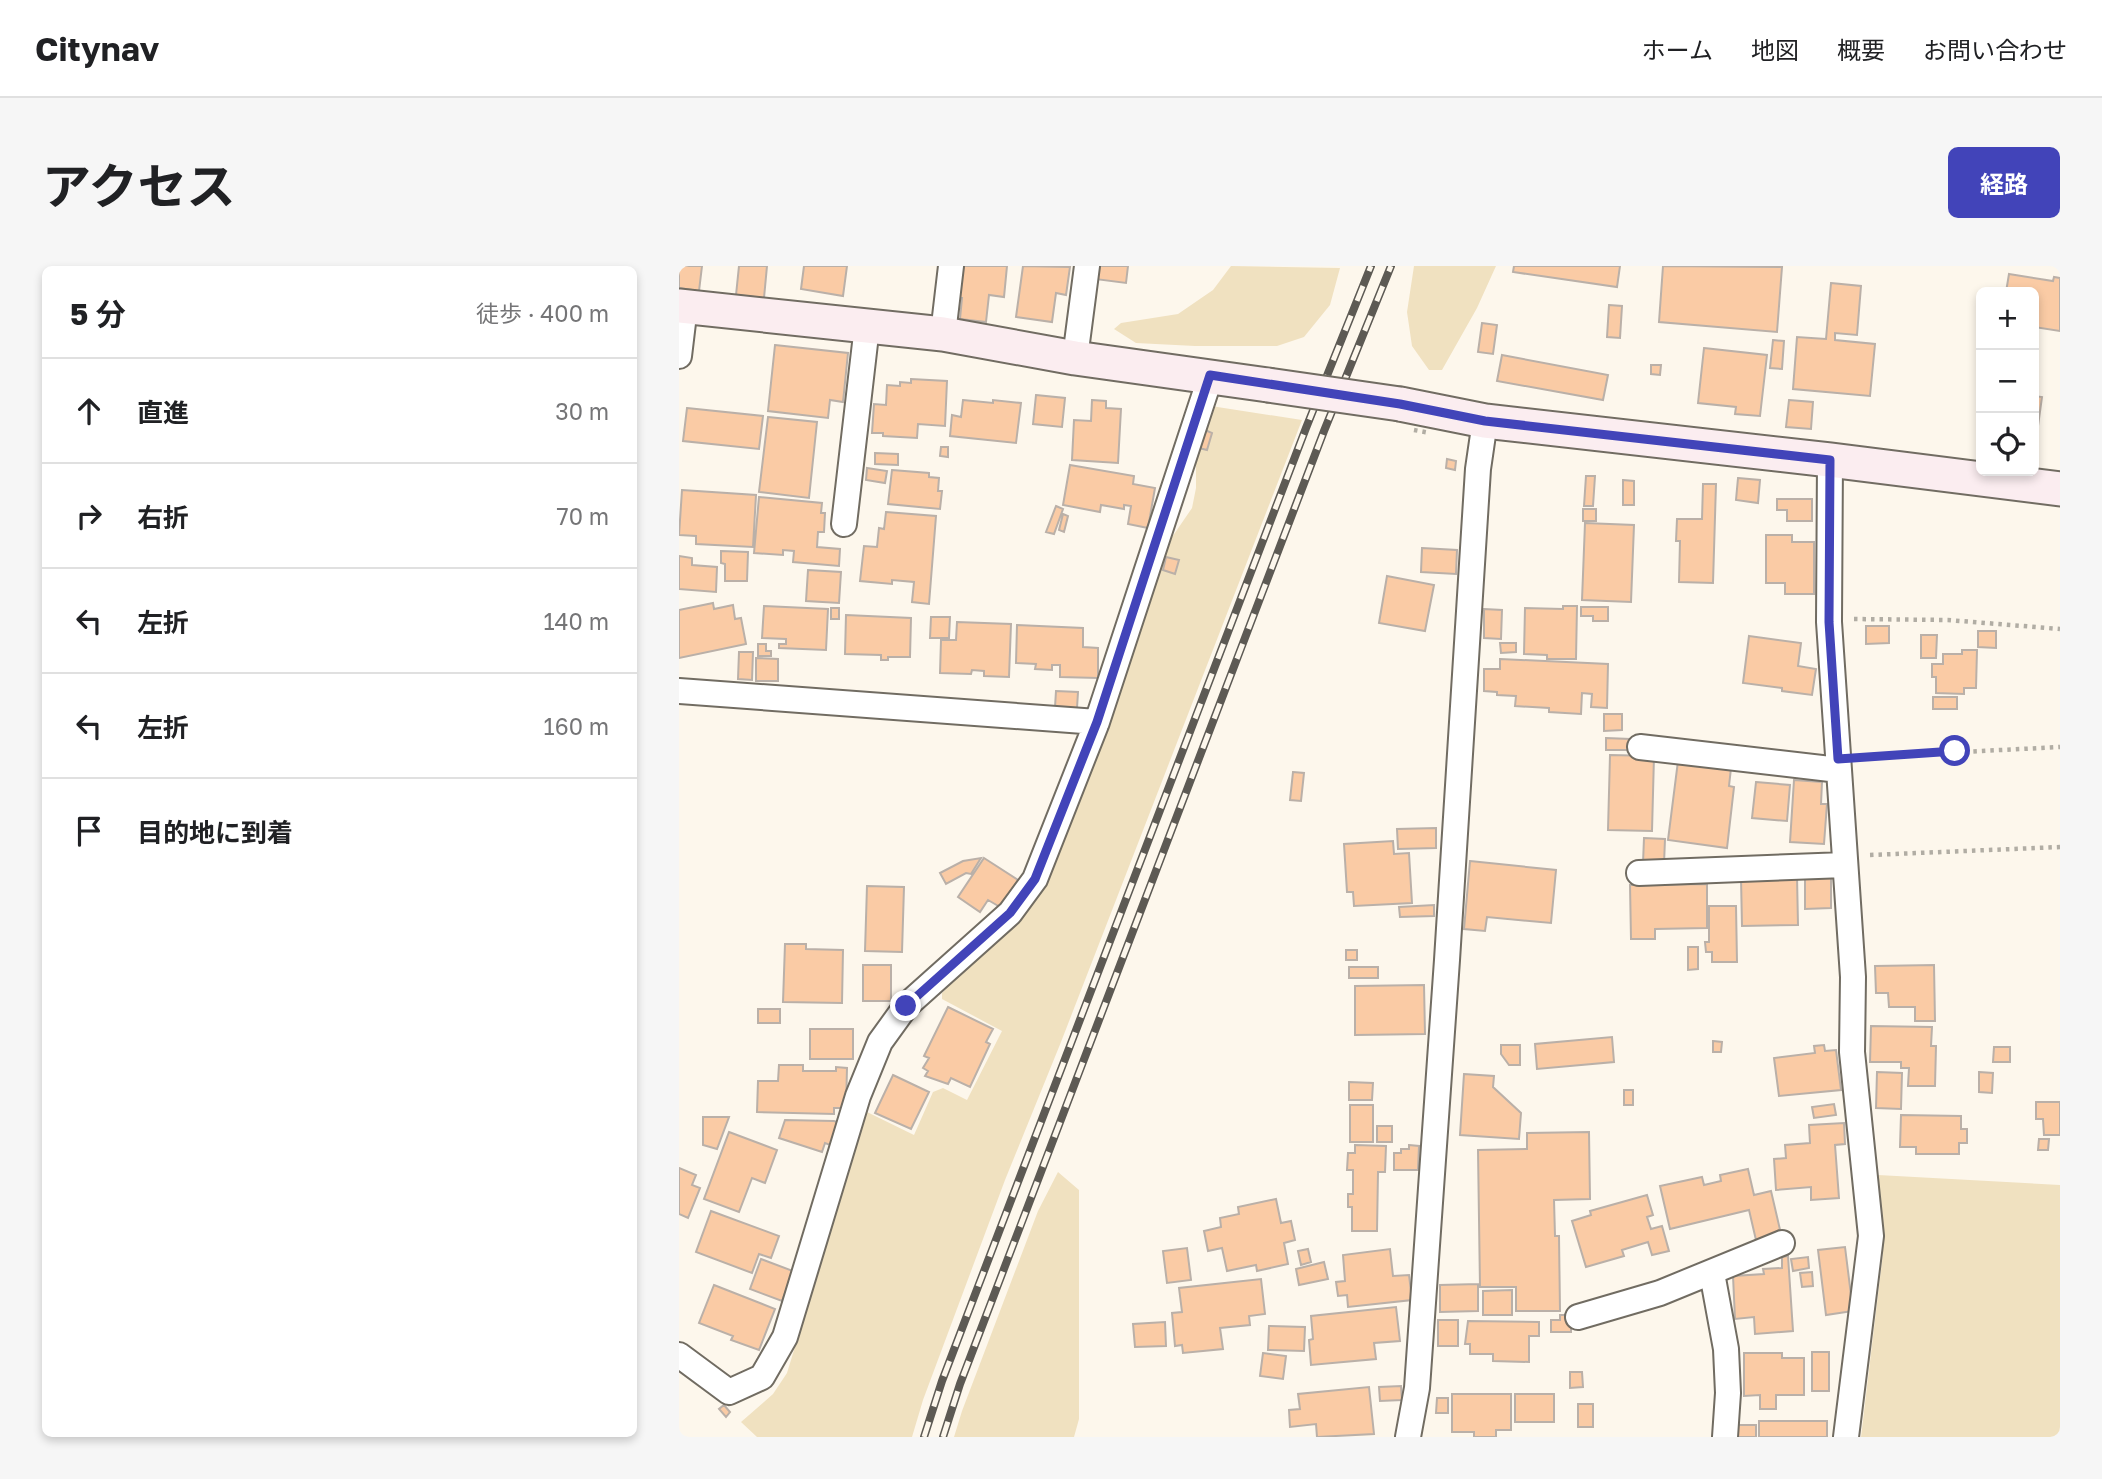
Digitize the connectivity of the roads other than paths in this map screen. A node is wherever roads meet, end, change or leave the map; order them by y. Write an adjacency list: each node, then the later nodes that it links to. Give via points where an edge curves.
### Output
1 (951, 266): 5 (street)
2 (1087, 266): 7 (street)
3 (682, 306): 4 (street); 6 (street)
4 (867, 326): 5 (street); 12 (street)
5 (943, 334): 7 (street)
6 (679, 356)
7 (1075, 358): 8 (street)
8 (1210, 375): 9 (street, bridge); 14 (street)
9 (1485, 421): 10 (street); 23 (street, via 1478,469 1417,1388)
10 (1830, 460): 11 (street); 16 (street, via 1829,618)
11 (2060, 489)
12 (844, 524)
13 (679, 691): 14 (street)
14 (1097, 722): 22 (street, via 1035,879 1010,913 906,1006 880,1042 858,1096 785,1337 762,1377 729,1392)
15 (1640, 747): 16 (street)
16 (1838, 764): 17 (street)
17 (1845, 860): 18 (street); 25 (street, via 1853,977 1852,1052 1871,1236)
18 (1639, 873)
19 (1782, 1243): 20 (street)
20 (1711, 1273): 21 (street); 24 (street, via 1726,1349)
21 (1578, 1317)
22 (679, 1356)
23 (1408, 1437)
24 (1725, 1437)
25 (1846, 1437)

